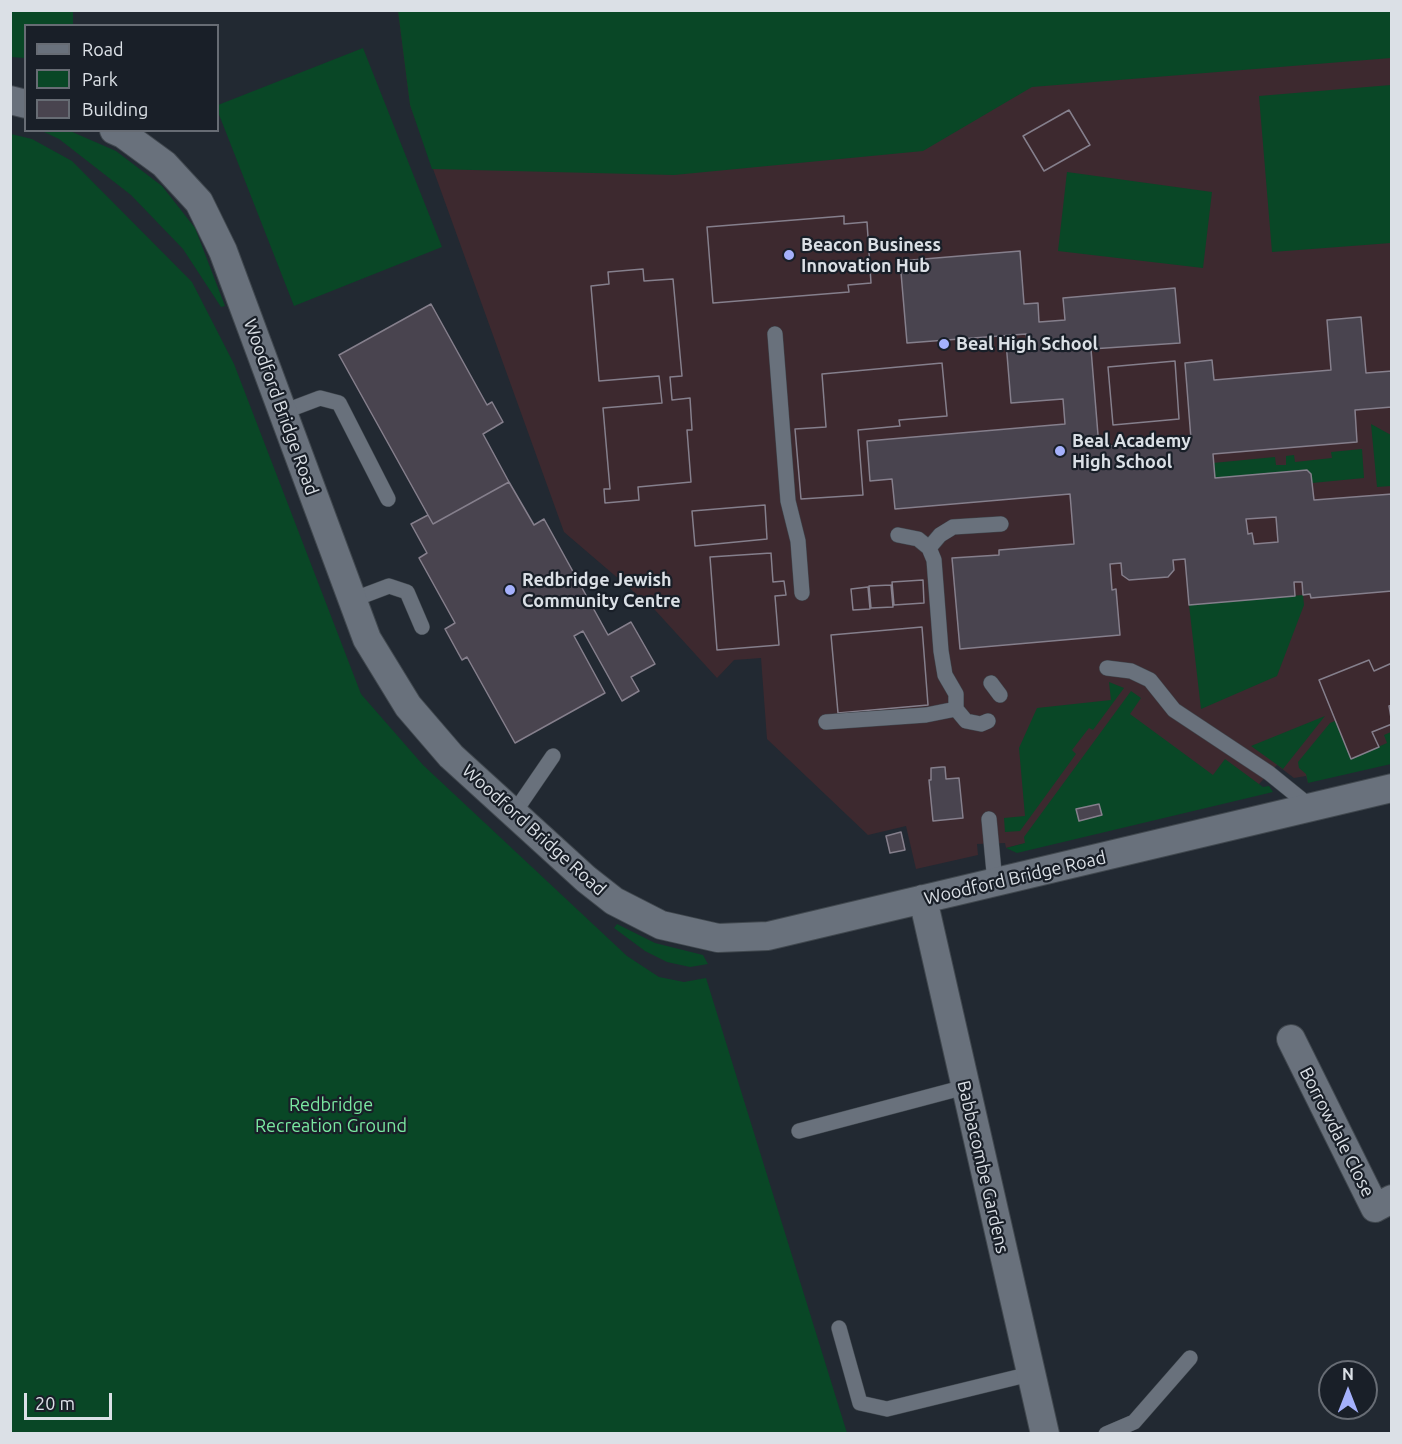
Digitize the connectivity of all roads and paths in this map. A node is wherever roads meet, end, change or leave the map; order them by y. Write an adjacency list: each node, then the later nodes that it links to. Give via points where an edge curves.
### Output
1 (117, 132): 3 (street, Woodford Bridge Road, via 164,164 199,202 223,251)
2 (775, 334): 8 (lane, via 788,501 798,541)
3 (283, 412): 4 (lane, via 320,398 339,403); 9 (street, Woodford Bridge Road)
4 (387, 499)
5 (1001, 524): 7 (lane, via 953,527)
6 (898, 535): 7 (lane, via 918,539)
7 (929, 548): 12 (lane, via 934,560 945,675)
8 (802, 592)
9 (352, 600): 10 (lane, via 389,586 407,592); 18 (street, Woodford Bridge Road, via 367,639 408,706 451,756)
10 (422, 627)
11 (1107, 668): 17 (lane, via 1131,671 1150,680 1174,710 1269,773)
12 (956, 701): 13 (lane, via 926,715); 14 (lane, via 966,721)
13 (826, 722)
14 (988, 722)
15 (553, 756): 18 (lane)
16 (1392, 788): 17 (street, Woodford Bridge Road)
17 (1311, 807): 20 (street, Woodford Bridge Road)
18 (514, 813): 21 (street, Woodford Bridge Road, via 614,901 661,925 718,938 768,936)
19 (989, 819): 20 (lane)
20 (995, 883): 21 (street, Woodford Bridge Road)
21 (923, 899): 23 (street, Babbacombe Gardens)
22 (1290, 1039): 25 (street, Borrowdale Close, via 1375,1208)
23 (965, 1087): 24 (lane); 28 (street, Babbacombe Gardens)
24 (799, 1131)
25 (1392, 1198)
26 (838, 1328): 28 (lane, via 860,1402 886,1409)
27 (1190, 1358): 30 (lane, via 1134,1422)
28 (1030, 1374): 29 (street, Babbacombe Gardens)
29 (1045, 1434)
30 (1106, 1434)

